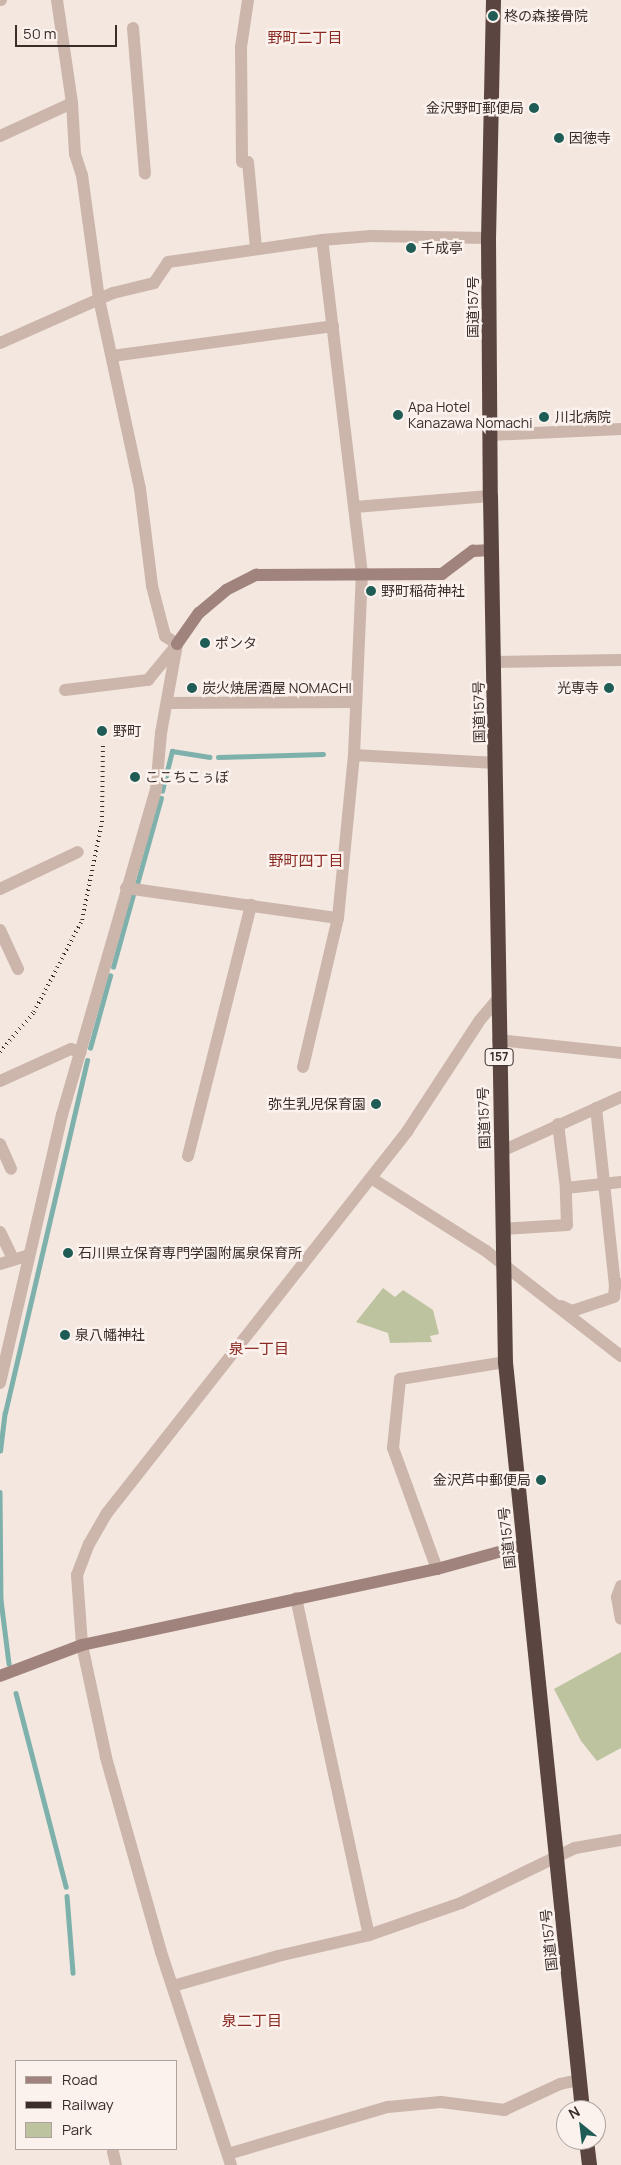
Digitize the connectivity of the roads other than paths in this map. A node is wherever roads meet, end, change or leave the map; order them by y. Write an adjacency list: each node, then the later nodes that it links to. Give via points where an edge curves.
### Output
1 (57, 0): 5 (street)
2 (248, 0): 10 (street, via 241,47 245,162)
3 (493, 0): 8 (highway, 国道157号 / 157)
4 (133, 28): 7 (street)
5 (72, 103): 6 (street); 11 (street, via 75,154 82,176)
6 (0, 136)
7 (145, 174)
8 (488, 238): 9 (street, via 370,236); 16 (highway, 国道157号 / 157)
9 (322, 240): 10 (street); 12 (street)
10 (256, 249): 11 (street, via 168,262 154,283)
11 (99, 299): 13 (street); 14 (street)
12 (333, 326): 14 (street); 18 (street)
13 (0, 343)
14 (112, 356): 21 (street, via 140,489 152,586 165,636)
15 (621, 429): 16 (street)
16 (490, 435): 17 (highway, 国道157号 / 157)
17 (490, 496): 18 (street); 19 (highway, 国道157号 / 157)
18 (355, 507): 20 (street)
19 (491, 550): 20 (street, via 473,551 442,574); 23 (highway, 国道157号 / 157)
20 (362, 574): 21 (street, via 256,576 226,590 199,613); 25 (street)
21 (177, 644): 24 (street, via 148,680); 26 (street)
22 (621, 660): 23 (street)
23 (494, 662): 28 (highway, 国道157号 / 157)
24 (65, 690)
25 (355, 702): 26 (street); 27 (street)
26 (167, 703): 30 (street, via 156,790)
27 (354, 755): 28 (street); 33 (street)
28 (496, 763): 36 (highway, 国道157号 / 157)
29 (78, 852): 31 (street)
30 (126, 888): 32 (street); 38 (street)
31 (0, 889)
32 (251, 906): 33 (street); 47 (street)
33 (338, 918): 40 (street)
34 (0, 930): 35 (street)
35 (18, 969)
36 (496, 1001): 37 (highway, 国道157号 / 157); 49 (street)
37 (498, 1040): 39 (street); 46 (highway, 国道157号 / 157)
38 (81, 1052): 41 (street, via 71,1049); 55 (street)
39 (621, 1053)
40 (303, 1067)
41 (0, 1081)
42 (621, 1098): 43 (street)
43 (596, 1108): 44 (street); 51 (street)
44 (558, 1124): 46 (street); 52 (street)
45 (0, 1144): 48 (street)
46 (502, 1150): 53 (highway, 国道157号 / 157)
47 (188, 1156)
48 (11, 1169)
49 (371, 1178): 58 (street, via 486,1251); 69 (street, via 107,1514 89,1544 77,1574)
50 (621, 1182): 51 (street)
51 (603, 1184): 52 (street); 59 (street)
52 (566, 1188): 53 (street, via 567,1225)
53 (502, 1229): 58 (highway, 国道157号 / 157)
54 (0, 1232): 56 (street)
55 (29, 1255): 56 (street); 63 (street)
56 (13, 1259): 57 (street)
57 (0, 1264)
58 (501, 1265): 60 (street); 62 (highway, 国道157号 / 157)
59 (618, 1284): 60 (street, via 614,1298 572,1311)
60 (543, 1298): 61 (street)
61 (621, 1356)
62 (505, 1362): 64 (highway, 国道157号 / 157); 65 (street, via 400,1379 393,1448)
63 (0, 1383)
64 (524, 1545): 65 (street); 72 (highway, 国道157号 / 157)
65 (437, 1569): 67 (street)
66 (621, 1586): 68 (street, via 617,1597)
67 (296, 1598): 69 (street); 73 (street)
68 (621, 1619)
69 (82, 1646): 70 (street); 74 (street, via 106,1757 136,1870)
70 (0, 1676)
71 (621, 1840): 72 (street, via 575,1848)
72 (556, 1859): 73 (street, via 461,1902); 75 (highway, 国道157号 / 157)
73 (369, 1935): 74 (street, via 278,1956)
74 (173, 1986): 79 (street)
75 (579, 2080): 76 (highway, 国道157号 / 157); 79 (street, via 560,2084 504,2110 441,2102 388,2107)
76 (581, 2100)
77 (587, 2150): 81 (highway)
78 (112, 2152): 80 (street)
79 (230, 2159)
80 (116, 2165)
81 (589, 2165)

